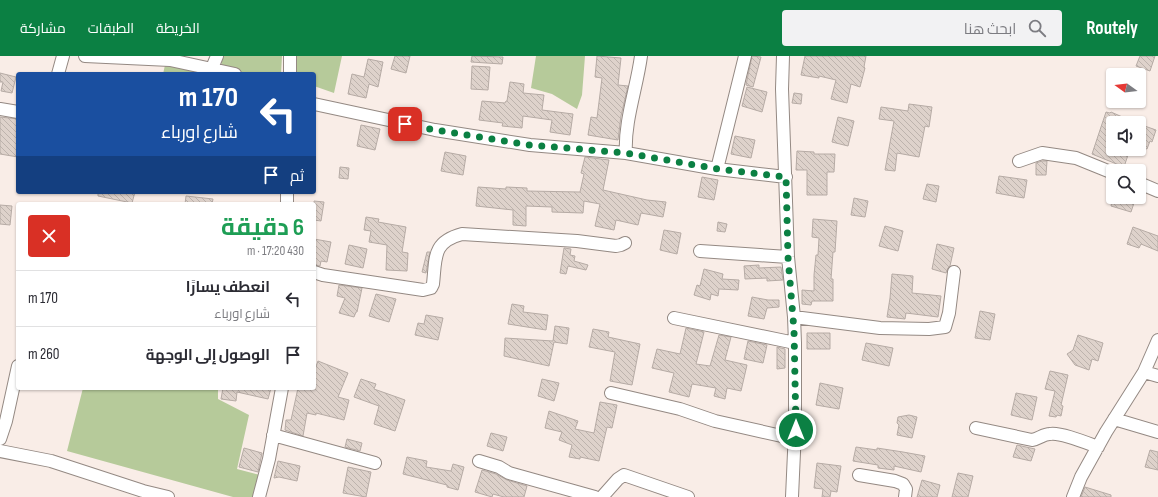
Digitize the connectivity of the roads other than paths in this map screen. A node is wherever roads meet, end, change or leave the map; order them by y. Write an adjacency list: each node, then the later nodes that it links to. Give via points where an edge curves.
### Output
1 (63, 56): 9 (street)
2 (86, 56): 8 (street, via 170,60)
3 (217, 56): 8 (street)
4 (290, 56): 11 (street)
5 (641, 56): 15 (street, via 627,127)
6 (744, 56): 17 (street)
7 (783, 56): 19 (street)
8 (212, 68): 10 (street)
9 (59, 72)
10 (227, 72)
11 (290, 72)
12 (316, 104): 15 (street, via 435,130 530,145)
13 (0, 109): 14 (street)
14 (16, 112)
15 (626, 153): 17 (street)
16 (1019, 161): 18 (street, via 1042,153 1076,158)
17 (718, 169): 19 (street)
18 (1106, 170)
19 (786, 177): 24 (street)
20 (1146, 186): 21 (street)
21 (1158, 191)
22 (625, 243): 26 (street, via 616,246 462,234 440,245 433,284 431,288 423,290)
23 (700, 251): 24 (street)
24 (788, 257): 27 (street)
25 (954, 272): 27 (street, via 945,327 880,328)
26 (316, 273)
27 (794, 317): 30 (street)
28 (674, 318): 30 (street)
29 (1158, 340): 31 (street)
30 (795, 343): 41 (street)
31 (1144, 372): 33 (street); 36 (street)
32 (16, 375): 40 (street)
33 (1158, 376)
34 (282, 390): 39 (street)
35 (611, 393): 41 (street)
36 (1114, 419): 38 (street); 42 (street)
37 (976, 428): 42 (street, via 1032,440 1055,433)
38 (1158, 432)
39 (273, 435): 45 (street); 48 (street)
40 (0, 439)
41 (795, 439): 52 (street)
42 (1098, 447): 54 (street)
43 (0, 451): 47 (street, via 50,461)
44 (479, 461): 49 (street, via 509,473)
45 (375, 463)
46 (859, 475): 53 (street, via 903,484 906,489)
47 (168, 497)
48 (259, 497)
49 (595, 497)
50 (602, 497): 51 (street, via 624,475)
51 (688, 497)
52 (792, 497)
53 (905, 497)
54 (1073, 497)

